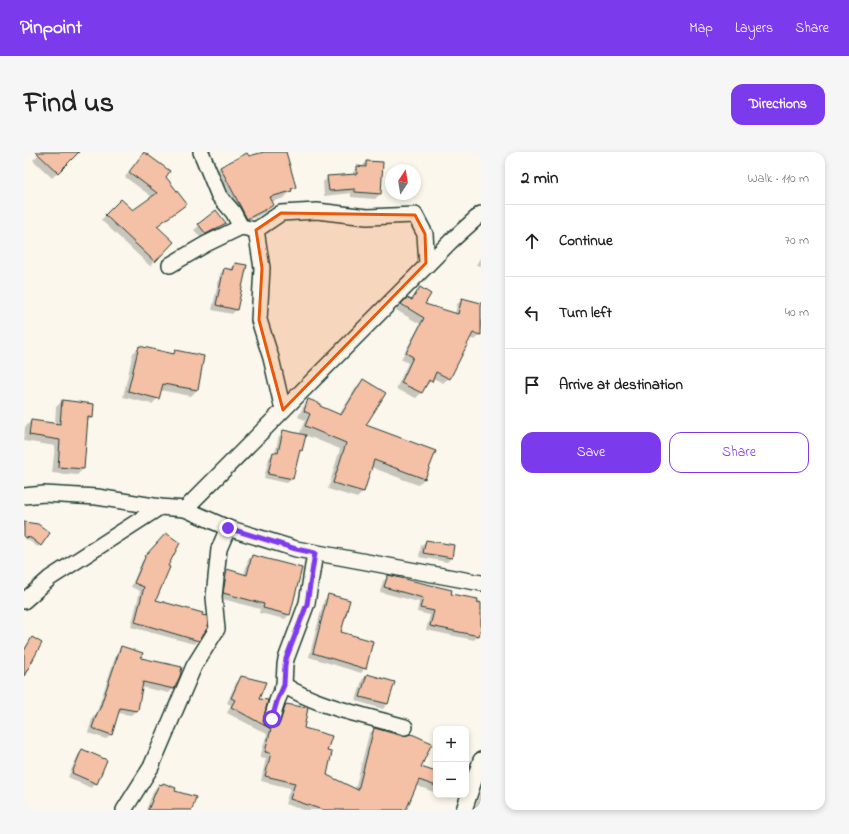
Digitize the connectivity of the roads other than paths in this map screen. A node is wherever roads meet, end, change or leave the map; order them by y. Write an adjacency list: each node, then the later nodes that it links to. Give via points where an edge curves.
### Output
1 (200, 152): 3 (street, via 219,196)
2 (481, 214): 5 (street)
3 (249, 228): 4 (street, via 206,244); 5 (street, via 281,213 317,212 367,217 415,215 425,234); 6 (street, via 262,268 259,320 271,358)
4 (170, 265)
5 (427, 265): 6 (street)
6 (282, 410): 9 (street)
7 (24, 496): 8 (street, via 44,494 97,497)
8 (160, 507): 9 (street); 13 (street, via 50,578)
9 (185, 509): 10 (street)
10 (228, 528): 11 (street); 18 (street, via 219,549 214,597 217,629 194,666 151,767)
11 (315, 553): 12 (street); 14 (street, via 307,604 285,665)
12 (481, 583)
13 (24, 601)
14 (284, 685): 15 (street); 16 (street, via 323,704)
15 (272, 719)
16 (405, 727)
17 (481, 760): 19 (street)
18 (124, 810)
19 (464, 810)

